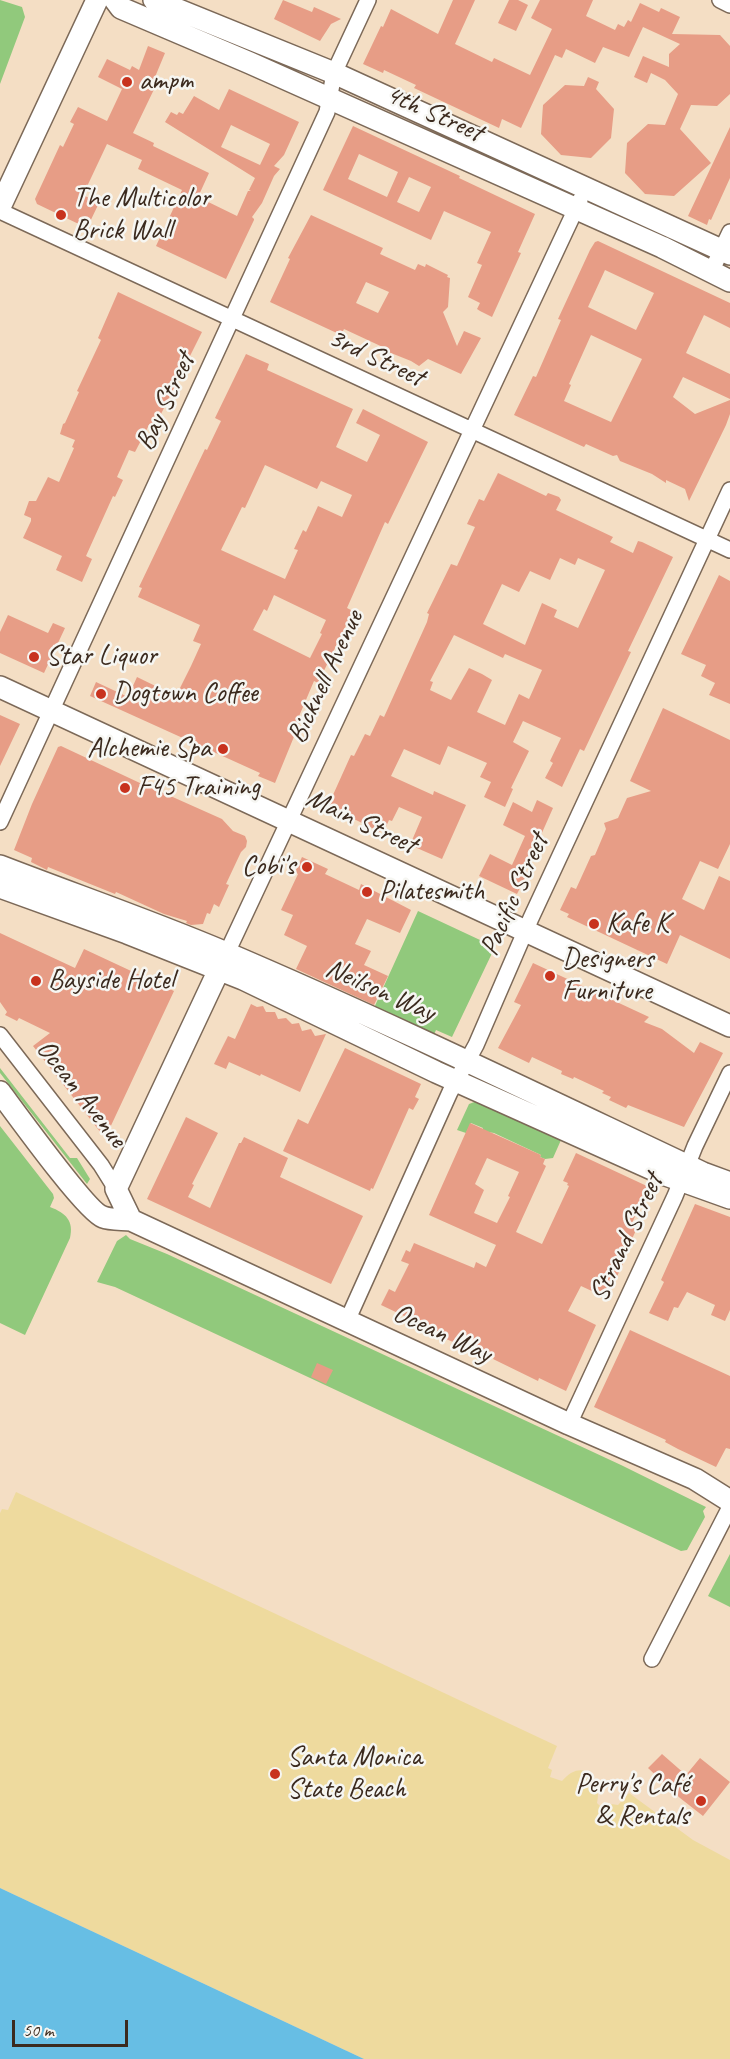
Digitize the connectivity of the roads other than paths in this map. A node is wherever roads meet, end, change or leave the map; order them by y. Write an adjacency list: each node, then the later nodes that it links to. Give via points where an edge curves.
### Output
1 (97, 0): 10 (street)
2 (115, 0): 8 (street, 4th Street, via 121,8)
3 (154, 0): 7 (street, 4th Street)
4 (368, 0): 7 (street, Bay Street)
5 (720, 0): 6 (street)
6 (730, 5)
7 (333, 73): 8 (street, Bay Street); 9 (street, 4th Street)
8 (330, 98): 11 (street, 4th Street); 15 (street, Bay Street)
9 (585, 189): 11 (street, Bicknell Avenue); 12 (street, 4th Street)
10 (0, 209): 15 (street, 3rd Street)
11 (576, 209): 13 (street, 4th Street); 16 (street, Bicknell Avenue)
12 (727, 245): 13 (street)
13 (711, 272): 14 (street, 4th Street)
14 (730, 281)
15 (233, 320): 16 (street, 3rd Street); 21 (street, Bay Street)
16 (473, 431): 18 (street, 3rd Street); 22 (street, Bicknell Avenue)
17 (730, 490): 18 (street, Pacific Street)
18 (706, 539): 19 (street, 3rd Street); 26 (street, Pacific Street)
19 (730, 550)
20 (0, 687): 21 (street, Main Street)
21 (51, 711): 22 (street, Main Street); 23 (street, Bay Street)
22 (290, 820): 26 (street, Main Street); 27 (street, Bicknell Avenue)
23 (0, 822)
24 (0, 866): 27 (street, Neilson Way, via 130,914)
25 (0, 886): 27 (street, Neilson Way, via 127,933)
26 (526, 931): 28 (street, Main Street); 30 (street, Pacific Street)
27 (224, 961): 30 (street, Neilson Way); 35 (street, Bicknell Avenue)
28 (730, 1026)
29 (0, 1035): 35 (street, Ocean Avenue)
30 (462, 1070): 33 (street, Neilson Way); 38 (street, Pacific Street)
31 (730, 1073): 33 (street, Strand Street)
32 (0, 1092): 37 (street, Ocean Way, via 101,1217)
33 (685, 1173): 34 (street, Neilson Way); 36 (street, Neilson Way); 39 (street, Strand Street)
34 (730, 1183)
35 (116, 1189): 37 (street)
36 (730, 1198)
37 (130, 1220): 38 (street, Ocean Way)
38 (347, 1321): 39 (street, Ocean Way)
39 (569, 1424): 40 (street, Ocean Way, via 694,1479)
40 (730, 1501)
41 (730, 1507): 42 (street)
42 (652, 1659)

